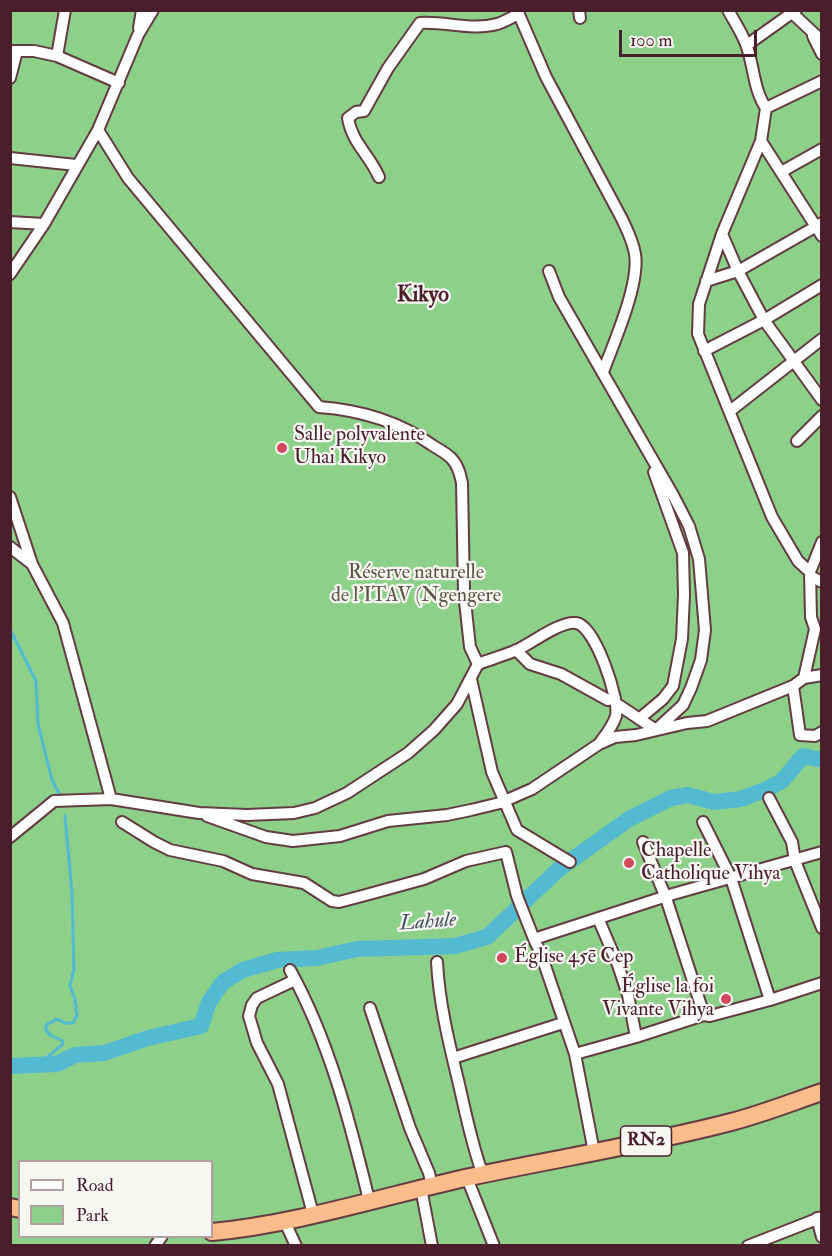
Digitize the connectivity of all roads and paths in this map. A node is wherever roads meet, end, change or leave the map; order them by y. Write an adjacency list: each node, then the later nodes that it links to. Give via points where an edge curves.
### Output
1 (65, 10): 13 (street)
2 (142, 10): 8 (street)
3 (153, 10): 8 (street)
4 (728, 10): 10 (street)
5 (792, 11): 7 (street); 10 (street)
6 (518, 12): 24 (street, via 497,24 473,27 420,22 364,111 348,118 350,131); 39 (street, via 546,77 631,239 635,256 633,283)
7 (811, 33): 9 (street); 12 (street)
8 (138, 35): 16 (street)
9 (822, 41)
10 (747, 45): 17 (street, via 754,79)
11 (14, 51): 13 (street); 14 (street)
12 (822, 54)
13 (57, 56): 16 (street)
14 (10, 78)
15 (822, 81): 17 (street)
16 (119, 83): 18 (street)
17 (766, 108): 19 (street)
18 (98, 130): 22 (street); 52 (street, via 128,178 319,407 340,408 390,422 410,430 451,458 462,483 464,592 470,647)
19 (761, 141): 23 (street); 28 (street)
20 (822, 149): 23 (street)
21 (10, 158): 22 (street)
22 (76, 165): 26 (street)
23 (782, 172): 27 (street)
24 (379, 177)
25 (10, 222): 26 (street)
26 (44, 224): 32 (street)
27 (819, 224): 29 (street); 31 (street)
28 (722, 234): 31 (street); 33 (street)
29 (822, 236)
30 (549, 271): 39 (street, via 559,297)
31 (738, 271): 33 (street); 35 (street)
32 (10, 274)
33 (706, 281): 37 (street, via 699,304 698,334)
34 (822, 285): 35 (street)
35 (764, 320): 37 (street); 38 (street)
36 (822, 339): 38 (street)
37 (704, 351): 41 (street)
38 (793, 361): 40 (street); 41 (street)
39 (603, 372): 44 (street)
40 (822, 400)
41 (730, 411): 49 (street, via 772,517)
42 (822, 416): 43 (street)
43 (797, 441)
44 (647, 451): 58 (street, via 683,553 684,595 682,639 673,686); 59 (street, via 689,526 699,559 705,630 692,688 683,705)
45 (10, 497): 48 (street)
46 (822, 542): 49 (street)
47 (11, 547): 48 (street)
48 (32, 564): 63 (street, via 63,623)
49 (810, 574): 50 (street); 54 (street, via 815,629)
50 (822, 582)
51 (516, 650): 52 (street); 57 (street, via 530,664 561,674); 57 (street, via 560,627 576,623 586,628)
52 (478, 664): 55 (street)
53 (822, 675): 54 (street)
54 (804, 678): 56 (street)
55 (471, 679): 64 (street, via 492,772); 65 (street, via 458,704 434,730 408,753 347,793 294,813)
56 (793, 686): 59 (street, via 707,721); 60 (street, via 800,735 815,736)
57 (616, 701): 58 (street); 61 (street, via 615,717)
58 (639, 719): 59 (street)
59 (656, 730): 61 (street, via 615,737)
60 (822, 732)
61 (600, 744): 64 (street, via 532,789)
62 (768, 798): 71 (street, via 792,843)
63 (111, 799): 65 (street); 68 (street, via 54,801)
64 (505, 801): 65 (street, via 447,815 388,821 340,836 293,841 266,837); 72 (street, via 517,830)
65 (199, 813)
66 (122, 822): 77 (street, via 170,850 223,861 252,874 304,882 339,902 506,852 517,897)
67 (703, 822): 73 (street)
68 (10, 837)
69 (643, 842): 74 (street)
70 (822, 852): 71 (street)
71 (795, 861): 73 (street); 76 (street)
72 (570, 862)
73 (730, 878): 74 (street); 82 (street)
74 (666, 898): 75 (street); 84 (street)
75 (597, 918): 77 (street); 86 (street, via 628,995)
76 (822, 928)
77 (534, 939): 85 (street)
78 (437, 962): 88 (street, via 438,988)
79 (290, 970): 80 (street)
80 (295, 980): 93 (street, via 331,1066); 94 (street, via 257,998 249,1016 257,1043 278,1084)
81 (822, 983): 82 (street)
82 (770, 1000): 84 (street)
83 (370, 1008): 92 (street, via 429,1173)
84 (704, 1015): 86 (street)
85 (564, 1023): 87 (street); 88 (street)
86 (636, 1037): 87 (street)
87 (575, 1054): 90 (street)
88 (453, 1058): 91 (street, via 474,1149)
89 (822, 1092): 90 (highway, RN2, via 733,1122)
90 (594, 1152): 91 (highway, RN2)
91 (475, 1176): 92 (highway, RN2); 101 (street)
92 (426, 1187): 93 (highway, RN2); 100 (street)
93 (369, 1200): 94 (highway, RN2)
94 (313, 1214): 96 (highway, RN2)
95 (819, 1218): 98 (street); 102 (street)
96 (284, 1220): 97 (highway, RN2); 99 (street)
97 (213, 1232)
98 (822, 1237)
99 (296, 1245)
100 (432, 1245)
101 (494, 1245)
102 (748, 1245)

